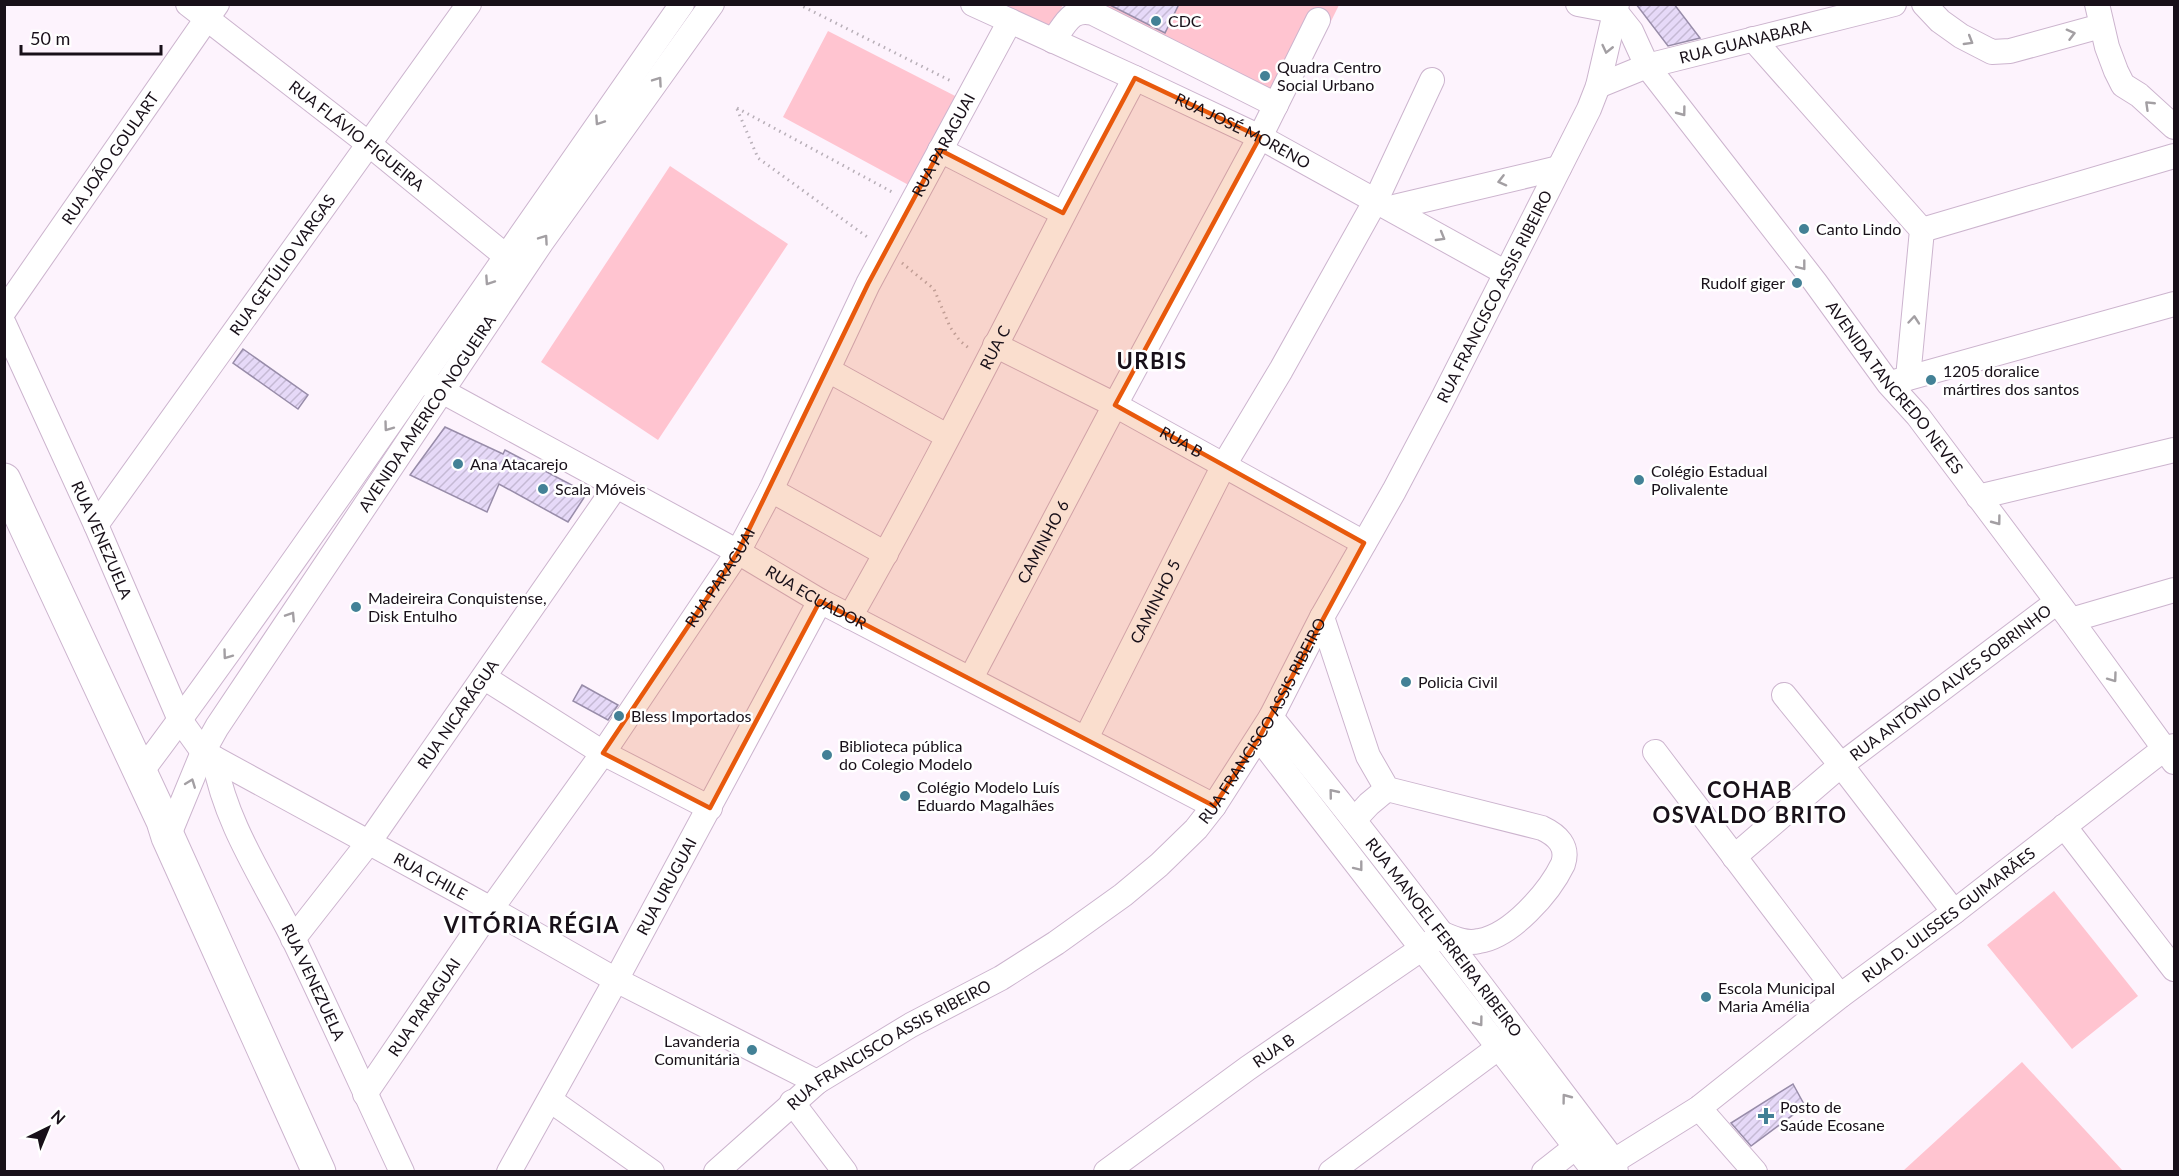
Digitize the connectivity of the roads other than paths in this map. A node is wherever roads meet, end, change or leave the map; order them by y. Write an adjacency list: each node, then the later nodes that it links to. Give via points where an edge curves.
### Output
1 (469, 4): 22 (street, RUA GETÚLIO VARGAS)
2 (682, 4): 29 (street, AVENIDA AMERICO NOGUEIRA, one-way to 29)
3 (712, 4): 29 (street, AVENIDA AMERICO NOGUEIRA, one-way to 3, via 541,243)
4 (973, 4): 12 (street, RUA JOSÉ MORENO)
5 (1578, 4): 8 (street)
6 (1894, 4): 13 (street, RUA GUANABARA)
7 (1924, 4): 10 (street, one-way to 10, via 1961,36 1992,52 2010,51 2069,34)
8 (1616, 8): 15 (street, AVENIDA TANCREDO NEVES); 18 (street, RUA FRANCISCO ASSIS RIBEIRO, one-way to 18)
9 (204, 9): 22 (street, RUA FLÁVIO FIGUEIRA); 32 (street, RUA JOÃO GOULART)
10 (2099, 15): 20 (street, one-way to 10, via 2139,94 2123,85)
11 (1318, 20): 19 (street, CAMINHO 6)
12 (1010, 21): 14 (street, RUA JOSÉ MORENO); 23 (street, RUA PARAGUAI)
13 (1753, 39): 15 (street, RUA GUANABARA); 28 (street)
14 (1053, 40): 16 (street, RUA JOSÉ MORENO); 19 (street, via 1076,13 1093,13)
15 (1647, 66): 18 (street, RUA GUANABARA); 36 (street, AVENIDA TANCREDO NEVES, one-way to 36, via 1815,282)
16 (1135, 78): 21 (street, RUA JOSÉ MORENO); 27 (street, RUA C)
17 (1432, 80): 26 (street, CAMINHO 5)
18 (1598, 86): 25 (street, RUA FRANCISCO ASSIS RIBEIRO)
19 (1276, 105): 21 (street, CAMINHO 6)
20 (2175, 128)
21 (1260, 137): 26 (street, RUA JOSÉ MORENO); 38 (street, CAMINHO 6)
22 (370, 145): 29 (street, RUA FLÁVIO FIGUEIRA); 46 (street, RUA GETÚLIO VARGAS)
23 (940, 150): 27 (street); 35 (street, RUA PARAGUAI, via 885,250)
24 (2175, 156): 28 (street)
25 (1559, 168): 26 (street, one-way to 26); 30 (street, RUA FRANCISCO ASSIS RIBEIRO)
26 (1383, 204): 30 (street, RUA JOSÉ MORENO, one-way to 30); 41 (street, CAMINHO 5)
27 (1063, 213): 34 (street, RUA C)
28 (1922, 230): 36 (street, one-way to 28)
29 (515, 263): 37 (street, AVENIDA AMERICO NOGUEIRA)
30 (1506, 273): 47 (street, RUA FRANCISCO ASSIS RIBEIRO)
31 (2175, 304): 36 (street)
32 (4, 311)
33 (4, 324): 46 (street, RUA VENEZUELA)
34 (995, 345): 38 (street, RUA B); 39 (street, RUA C)
35 (828, 370): 39 (street); 44 (street, RUA PARAGUAI)
36 (1898, 381): 45 (street, AVENIDA TANCREDO NEVES, via 1918,417)
37 (432, 386): 43 (street, RUA ECUADOR); 55 (street, AVENIDA AMERICO NOGUEIRA, one-way to 55); 56 (street, AVENIDA AMERICO NOGUEIRA, one-way to 37)
38 (1115, 405): 41 (street, RUA B); 58 (street, CAMINHO 6)
39 (947, 436): 49 (street, RUA C)
40 (2175, 450): 45 (street)
41 (1224, 465): 47 (street, RUA B); 62 (street, CAMINHO 5)
42 (4, 480): 69 (highway)
43 (616, 486): 48 (street, RUA ECUADOR); 57 (street, RUA NICARÁGUA)
44 (771, 490): 48 (street, RUA PARAGUAI); 49 (street)
45 (1978, 497): 52 (street, AVENIDA TANCREDO NEVES, one-way to 52)
46 (96, 525): 61 (street, RUA VENEZUELA)
47 (1364, 543): 54 (street, RUA FRANCISCO ASSIS RIBEIRO)
48 (738, 552): 51 (street, RUA ECUADOR); 66 (street, RUA PARAGUAI)
49 (886, 554): 53 (street, RUA C)
50 (2175, 590): 52 (street)
51 (820, 601): 53 (street, RUA ECUADOR); 72 (street, RUA URUGUAI)
52 (2064, 611): 65 (street, AVENIDA TANCREDO NEVES, one-way to 65); 68 (street, RUA ANTÔNIO ALVES SOBRINHO)
53 (850, 617): 58 (street, RUA ECUADOR)
54 (1322, 617): 60 (street, RUA FRANCISCO ASSIS RIBEIRO); 70 (street, via 1368,756)
55 (248, 627): 56 (street); 61 (street, AVENIDA AMERICO NOGUEIRA, one-way to 61)
56 (274, 643): 67 (street, AVENIDA AMERICO NOGUEIRA, via 217,727)
57 (484, 678): 66 (street); 76 (street, RUA NICARÁGUA)
58 (971, 678): 62 (street, RUA ECUADOR)
59 (1784, 695): 68 (street)
60 (1271, 717): 63 (street, RUA FRANCISCO ASSIS RIBEIRO); 73 (street, RUA MANOEL FERREIRA RIBEIRO, one-way to 60)
61 (180, 720): 67 (street, RUA VENEZUELA); 69 (street, AVENIDA AMERICO NOGUEIRA)
62 (1086, 738): 71 (street, RUA ECUADOR)
63 (1259, 738): 71 (street, RUA FRANCISCO ASSIS RIBEIRO); 82 (street, RUA MANOEL FERREIRA RIBEIRO, one-way to 82)
64 (1655, 752): 77 (street)
65 (2171, 752): 74 (street, RUA D. ULISSES GUIMARÃES)
66 (603, 753): 72 (street); 78 (street, RUA PARAGUAI)
67 (208, 755): 75 (street, AVENIDA AMERICO NOGUEIRA, one-way to 67); 76 (street, RUA CHILE); 81 (street, RUA VENEZUELA, via 231,815)
68 (1841, 765): 77 (street, RUA ANTÔNIO ALVES SOBRINHO); 79 (street)
69 (141, 772): 75 (highway)
70 (1387, 789): 73 (street); 80 (street, via 1542,828 1563,846 1565,857 1559,872 1513,924 1478,942 1460,941)
71 (1214, 806): 87 (street, RUA FRANCISCO ASSIS RIBEIRO, via 1197,829 1159,865 1056,944)
72 (710, 807): 84 (street, RUA URUGUAI)
73 (1355, 819): 80 (street, RUA MANOEL FERREIRA RIBEIRO)
74 (2064, 826): 79 (street, RUA D. ULISSES GUIMARÃES); 83 (street)
75 (168, 837): 94 (highway)
76 (369, 842): 78 (street, RUA CHILE); 81 (street, RUA NICARÁGUA)
77 (1734, 857): 85 (street)
78 (491, 909): 84 (street, RUA CHILE); 88 (street, RUA PARAGUAI)
79 (1954, 912): 85 (street, RUA D. ULISSES GUIMARÃES)
80 (1443, 934): 82 (street, RUA B); 86 (street, RUA MANOEL FERREIRA RIBEIRO)
81 (293, 939): 88 (street, RUA VENEZUELA)
82 (1423, 949): 86 (street, RUA MANOEL FERREIRA RIBEIRO, one-way to 86); 100 (street, RUA B, via 1248,1068)
83 (2175, 969)
84 (616, 980): 87 (street, RUA CHILE); 89 (street, RUA URUGUAI)
85 (1840, 996): 91 (street, RUA D. ULISSES GUIMARÃES)
86 (1508, 1041): 92 (street, RUA MANOEL FERREIRA RIBEIRO); 101 (street)
87 (817, 1082): 90 (street, RUA FRANCISCO ASSIS RIBEIRO)
88 (365, 1094): 95 (street, RUA VENEZUELA)
89 (550, 1100): 96 (street, RUA URUGUAI); 97 (street)
90 (792, 1102): 98 (street, RUA FRANCISCO ASSIS RIBEIRO); 99 (street)
91 (1699, 1108): 93 (street, RUA D. ULISSES GUIMARÃES); 103 (street)
92 (1584, 1141): 93 (street, RUA MANOEL FERREIRA RIBEIRO); 102 (street)
93 (1607, 1169)
94 (319, 1172)
95 (402, 1172)
96 (509, 1172)
97 (652, 1172)
98 (716, 1172)
99 (845, 1172)
100 (1106, 1172)
101 (1331, 1172)
102 (1544, 1172)
103 (1755, 1172)

